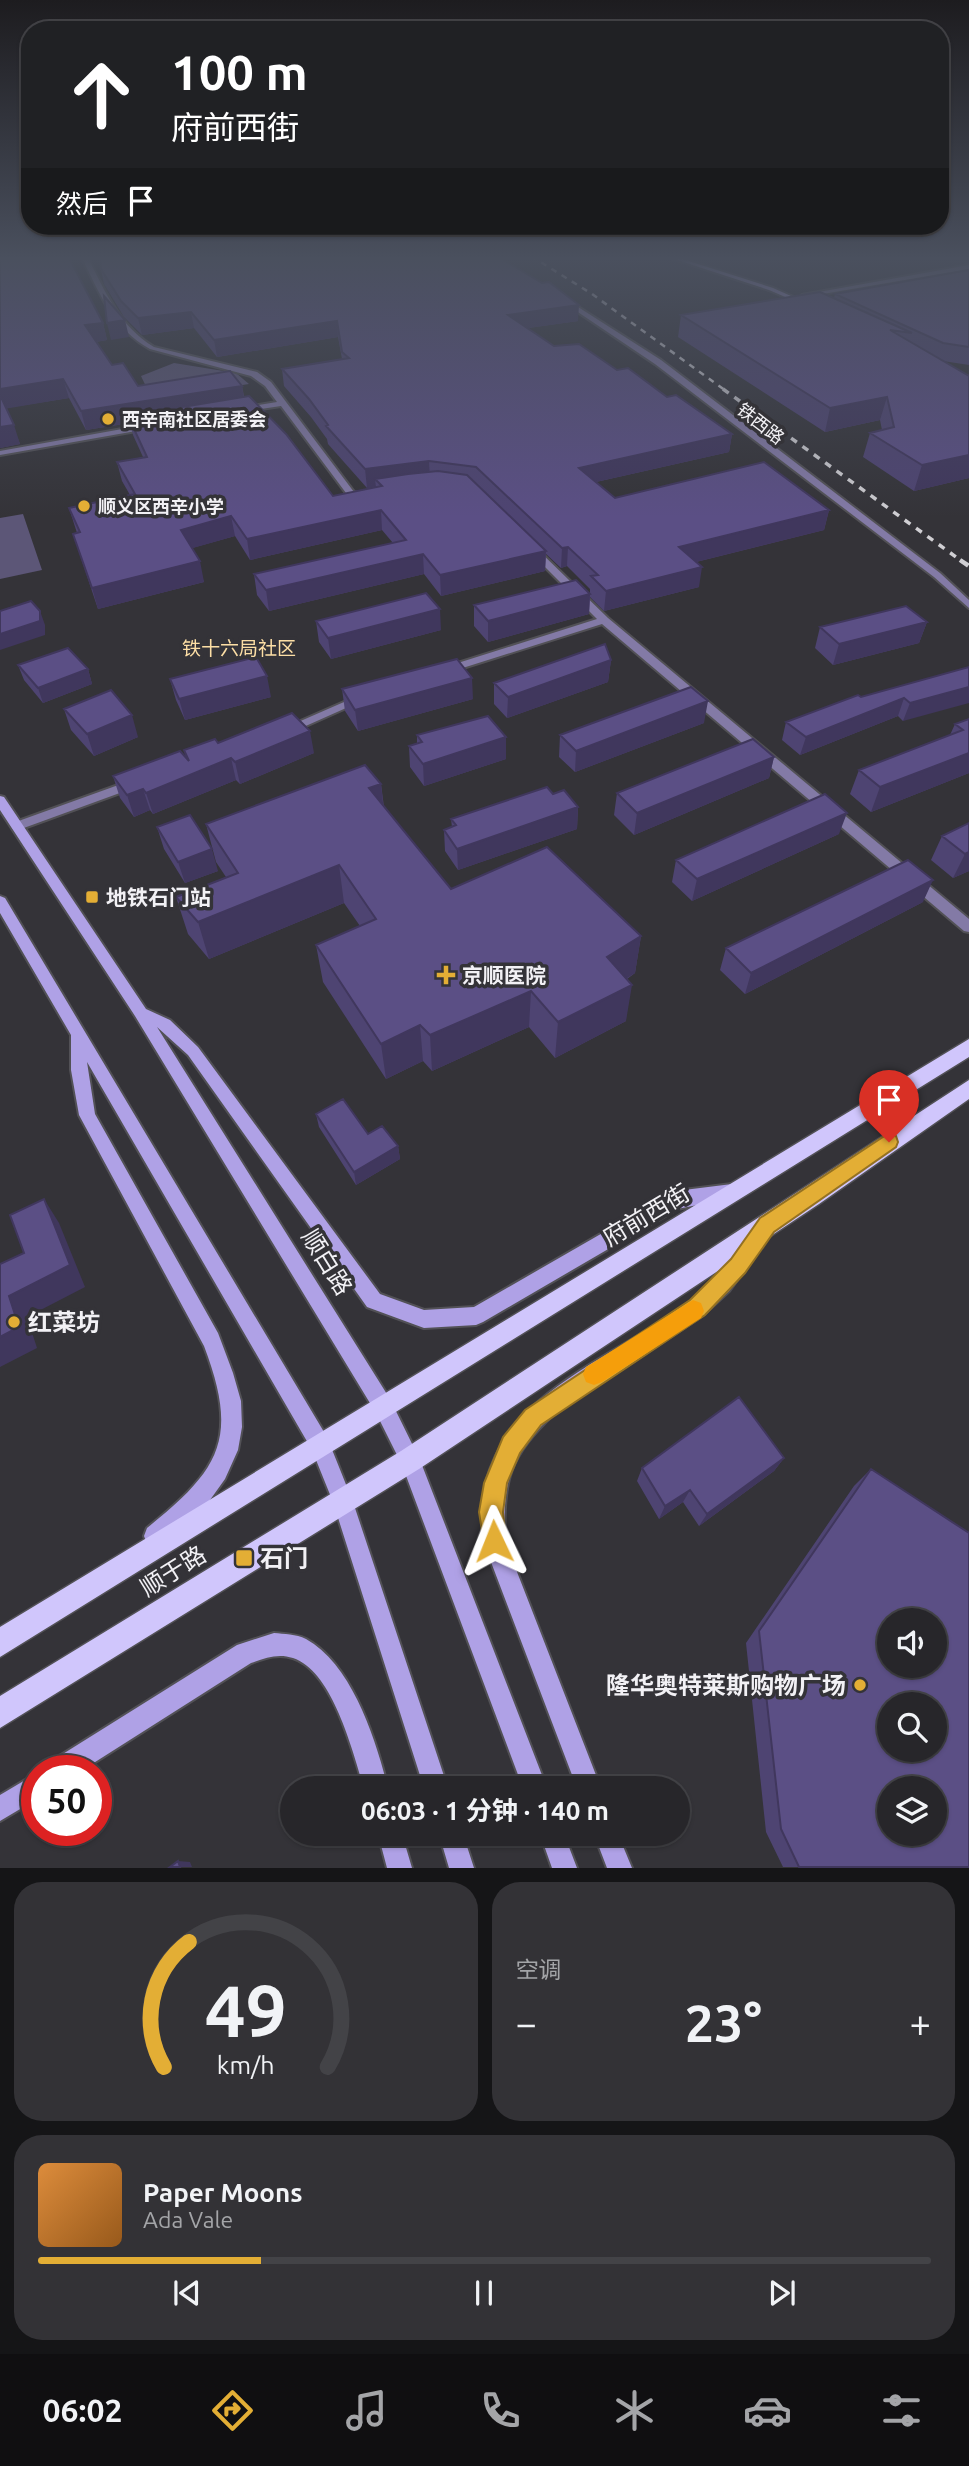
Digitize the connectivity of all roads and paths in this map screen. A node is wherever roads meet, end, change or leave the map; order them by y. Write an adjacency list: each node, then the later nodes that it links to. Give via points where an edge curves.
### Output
1 (141, 343): 3 (street, via 254,374)
2 (630, 343): 9 (street, 铁西路, via 937,575)
3 (283, 403): 4 (street); 7 (street, via 352,495)
4 (229, 413)
5 (161, 425): 6 (street)
6 (0, 453)
7 (372, 494)
8 (522, 538): 10 (street)
9 (969, 605)
10 (604, 620): 11 (street); 18 (street)
11 (434, 674)
12 (370, 695): 13 (street)
13 (276, 734)
14 (146, 780): 16 (street)
15 (0, 800): 16 (main road, 顺白路)
16 (17, 826): 19 (main road, 顺白路)
17 (0, 901): 20 (main road)
18 (969, 927)
19 (140, 1012): 23 (main road, via 165,1024 193,1051 374,1301 424,1320 476,1316 671,1203); 25 (main road, 顺白路)
20 (78, 1034): 27 (main road); 30 (main road, via 87,1115 211,1340 226,1373 234,1428 230,1450 215,1481 159,1533)
21 (969, 1047): 23 (main road, 府前西街)
22 (969, 1088): 24 (main road)
23 (733, 1192): 25 (main road, 府前西街)
24 (767, 1225): 28 (main road); 37 (main road, via 738,1266 698,1308 533,1418 511,1445 495,1483 494,1541)
25 (383, 1406): 26 (main road, 府前西街); 28 (main road, 顺白路)
26 (349, 1426): 27 (main road, 顺于路)
27 (320, 1444): 29 (main road); 30 (main road, 顺于路)
28 (410, 1460): 29 (main road, 顺于路); 36 (main road, 顺白路)
29 (343, 1502): 32 (main road, 顺于路); 35 (main road)
30 (72, 1599): 31 (main road, 顺于路)
31 (0, 1643)
32 (0, 1713)
33 (84, 1755): 34 (main road, via 245,1653 263,1644 287,1644 312,1653 336,1683)
34 (372, 1776)
35 (432, 1776)
36 (530, 1776)
37 (584, 1776)
38 (21, 1795): 39 (main road)
39 (0, 1809)
40 (394, 1846): 44 (main road)
41 (455, 1846): 45 (main road)
42 (557, 1846): 46 (main road)
43 (611, 1846): 47 (main road)
44 (400, 1867)
45 (462, 1867)
46 (565, 1867)
47 (620, 1867)

